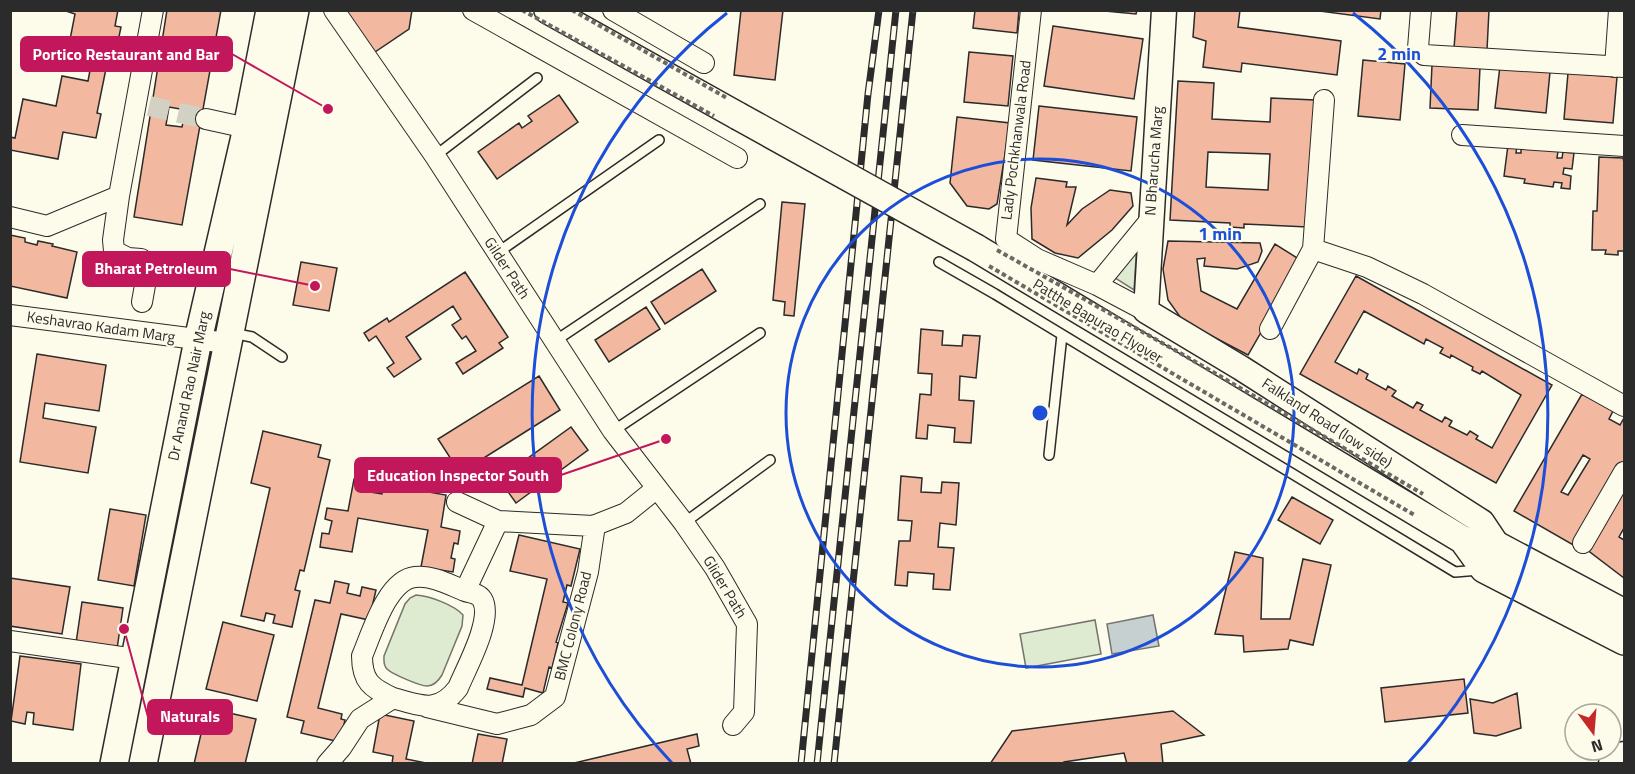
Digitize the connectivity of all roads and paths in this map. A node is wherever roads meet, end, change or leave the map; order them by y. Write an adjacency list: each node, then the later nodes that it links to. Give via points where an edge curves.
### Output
1 (153, 10): 23 (street, via 143,105)
2 (270, 10): 17 (main road, Dr Anand Rao Nair Marg)
3 (295, 10): 37 (main road, Dr Anand Rao Nair Marg)
4 (334, 10): 21 (street, Gilder Path)
5 (473, 10): 22 (street)
6 (548, 10): 51 (main road, Patthe Bapurao Flyover, bridge, via 976,248)
7 (613, 10): 12 (street)
8 (1031, 10): 30 (street, Lady Pochkhanwala Road, via 1006,239 1037,260)
9 (1164, 10): 26 (street, N Bharucha Marg)
10 (1421, 10): 13 (street, via 1418,48 1424,55)
11 (1619, 10): 13 (street)
12 (704, 63)
13 (1620, 67)
14 (537, 78): 21 (lane)
15 (1324, 100): 27 (street)
16 (206, 118): 17 (street)
17 (248, 128): 38 (main road, Dr Anand Rao Nair Marg)
18 (1462, 135): 20 (street)
19 (659, 140): 28 (lane)
20 (1624, 146)
21 (435, 156): 28 (street, Gilder Path)
22 (737, 158)
23 (118, 196): 25 (street, via 48,226); 31 (street, via 114,251 141,259 147,274)
24 (760, 204): 39 (lane)
25 (10, 217)
26 (1151, 219): 30 (street); 32 (street, N Bharucha Marg)
27 (1313, 249): 34 (street); 41 (street, via 1367,267 1423,294)
28 (497, 253): 39 (street, Gilder Path)
29 (939, 262): 36 (lane)
30 (1097, 285): 32 (street, Lady Pochkhanwala Road)
31 (142, 302)
32 (1146, 311): 53 (street, Falkland Road (low side), via 1482,522)
33 (10, 315): 38 (street, Keshavrao Kadam Marg)
34 (1270, 329)
35 (760, 333): 42 (lane)
36 (1062, 335): 43 (lane); 54 (lane, via 1455,572)
37 (228, 338): 38 (street, Keshavrao Kadam Marg); 40 (lane, via 252,337); 65 (main road, Dr Anand Rao Nair Marg)
38 (198, 340): 59 (main road, Dr Anand Rao Nair Marg)
39 (555, 341): 42 (street, Gilder Path)
40 (282, 357)
41 (1624, 406)
42 (613, 431): 46 (street, Gilder Path)
43 (1049, 454)
44 (770, 460): 49 (lane)
45 (1624, 472): 52 (street)
46 (657, 488): 49 (street, Gilder Path); 50 (street, via 626,513)
47 (457, 502): 48 (street)
48 (498, 521): 50 (street); 55 (street)
49 (684, 523): 62 (street, Glider Path, via 747,624 744,712)
50 (596, 525): 61 (street, BMC Colony Road, via 588,572 555,697 531,715 497,724)
51 (1458, 537): 53 (main road); 54 (main road)
52 (1583, 543)
53 (1498, 546): 56 (main road)
54 (1484, 569): 58 (main road)
55 (465, 591): 60 (street, BMC Colony Road, via 439,580 415,577 405,580 390,594 362,656 362,665 369,683); 61 (street, BMC Colony Road, via 482,599 482,631 458,688 437,705)
56 (1624, 613)
57 (10, 641): 59 (street)
58 (1624, 641)
59 (135, 659): 64 (main road, Dr Anand Rao Nair Marg)
60 (393, 698): 61 (street, BMC Colony Road); 66 (street, via 360,719)
61 (426, 707)
62 (733, 725)
63 (1624, 757): 67 (main road)
64 (114, 764)
65 (143, 764)
66 (327, 764)
67 (1614, 764)

